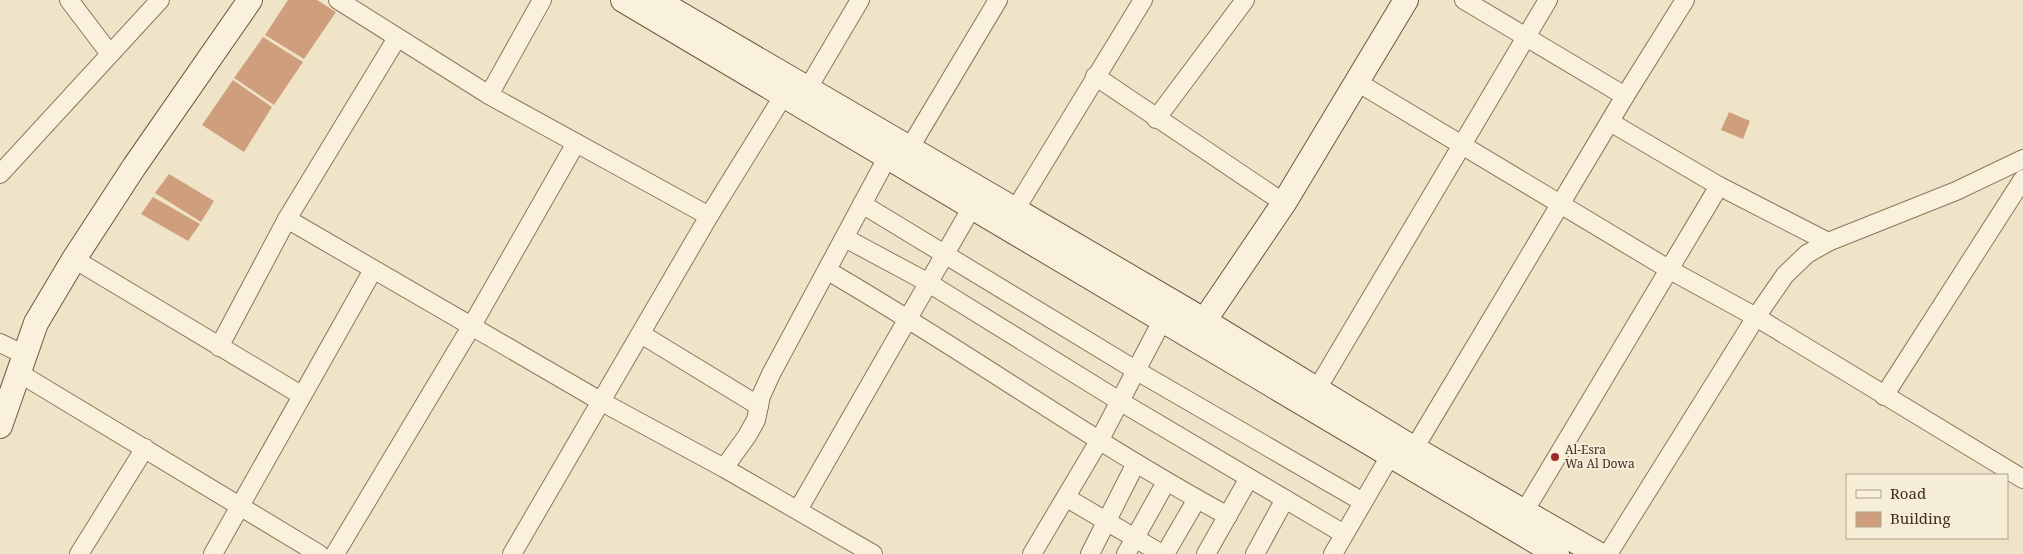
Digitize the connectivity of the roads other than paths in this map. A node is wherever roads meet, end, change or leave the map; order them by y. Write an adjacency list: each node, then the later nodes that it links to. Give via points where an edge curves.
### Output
1 (69, 0): 18 (street)
2 (160, 0): 18 (street)
3 (250, 0): 44 (street)
4 (338, 0): 17 (street)
5 (542, 0): 22 (street)
6 (623, 0): 21 (street)
7 (656, 0): 21 (street)
8 (860, 0): 21 (street)
9 (998, 0): 28 (street)
10 (1143, 0): 19 (street)
11 (1245, 0): 24 (street)
12 (1406, 0): 20 (street)
13 (1464, 0): 16 (street)
14 (1548, 0): 16 (street)
15 (1685, 0): 23 (street)
16 (1526, 36): 23 (street); 27 (street)
17 (398, 38): 22 (street); 40 (street)
18 (110, 54): 31 (street)
19 (1095, 76): 24 (street); 38 (street)
20 (1357, 82): 27 (street); 34 (street)
21 (794, 88): 28 (street); 29 (street); 39 (street)
22 (489, 95): 26 (street)
23 (1625, 96): 25 (street)
24 (1156, 119): 34 (street)
25 (1610, 122): 33 (street); 36 (street)
26 (576, 143): 39 (street); 52 (street)
27 (1462, 143): 36 (street); 58 (street)
28 (909, 149): 38 (street)
29 (888, 158): 35 (street); 37 (street)
30 (2023, 159): 42 (street, via 1947,195)
31 (0, 174)
32 (2023, 179): 60 (street)
33 (1719, 186): 42 (street); 46 (street)
34 (1284, 203): 51 (street)
35 (862, 204): 41 (street); 43 (street)
36 (1560, 204): 46 (street); 67 (street)
37 (972, 207): 43 (street); 51 (street)
38 (1015, 210): 51 (street)
39 (709, 216): 53 (street)
40 (286, 219): 45 (street); 55 (street)
41 (845, 238): 47 (street); 48 (street)
42 (1828, 242): 49 (street, via 1807,254 1786,275)
43 (944, 254): 48 (street); 57 (street)
44 (74, 259): 55 (street); 56 (street, via 36,323)
45 (373, 270): 52 (street); 59 (street)
46 (1670, 270): 49 (street); 79 (street)
47 (828, 271): 50 (street); 63 (street, via 771,374)
48 (928, 282): 50 (street); 62 (street)
49 (1756, 317): 60 (street); 99 (street)
50 (909, 318): 65 (street); 78 (street)
51 (1184, 321): 57 (street); 58 (street); 67 (street)
52 (471, 327): 61 (street); 88 (street)
53 (640, 334): 61 (street); 63 (street)
54 (0, 343): 56 (street)
55 (219, 347): 59 (street)
56 (22, 364): 64 (street); 66 (street)
57 (1137, 371): 62 (street); 76 (street)
58 (1317, 389): 67 (street)
59 (301, 395): 77 (street)
60 (1884, 396): 71 (street)
61 (602, 402): 69 (street); 89 (street)
62 (1120, 402): 65 (street); 70 (street)
63 (759, 406): 69 (street, via 747,436)
64 (0, 426)
65 (1099, 441): 68 (street); 73 (street)
66 (145, 448): 77 (street); 85 (street)
67 (1403, 456): 76 (street); 79 (street); 84 (street)
68 (1136, 464): 72 (street); 81 (street)
69 (724, 468): 78 (street)
70 (1249, 478): 75 (street); 80 (street)
71 (2023, 479)
72 (1166, 482): 74 (street); 83 (street)
73 (1067, 498): 81 (street); 91 (street)
74 (1197, 499): 80 (street); 94 (street)
75 (1285, 499): 82 (street); 96 (street)
76 (1363, 502): 82 (street)
77 (240, 506): 86 (street); 87 (street)
78 (798, 510): 90 (street)
79 (1524, 512): 84 (street)
80 (1228, 516): 95 (street)
81 (1107, 521): 83 (street); 92 (street)
82 (1344, 534): 97 (street)
83 (1135, 537): 93 (street); 94 (street)
84 (1565, 550): 98 (street)
85 (79, 554)
86 (213, 554)
87 (319, 554)
88 (335, 554)
89 (512, 554)
90 (873, 554)
91 (1032, 554)
92 (1090, 554)
93 (1126, 554)
94 (1163, 554)
95 (1206, 554)
96 (1255, 554)
97 (1333, 554)
98 (1598, 554)
99 (1608, 554)

